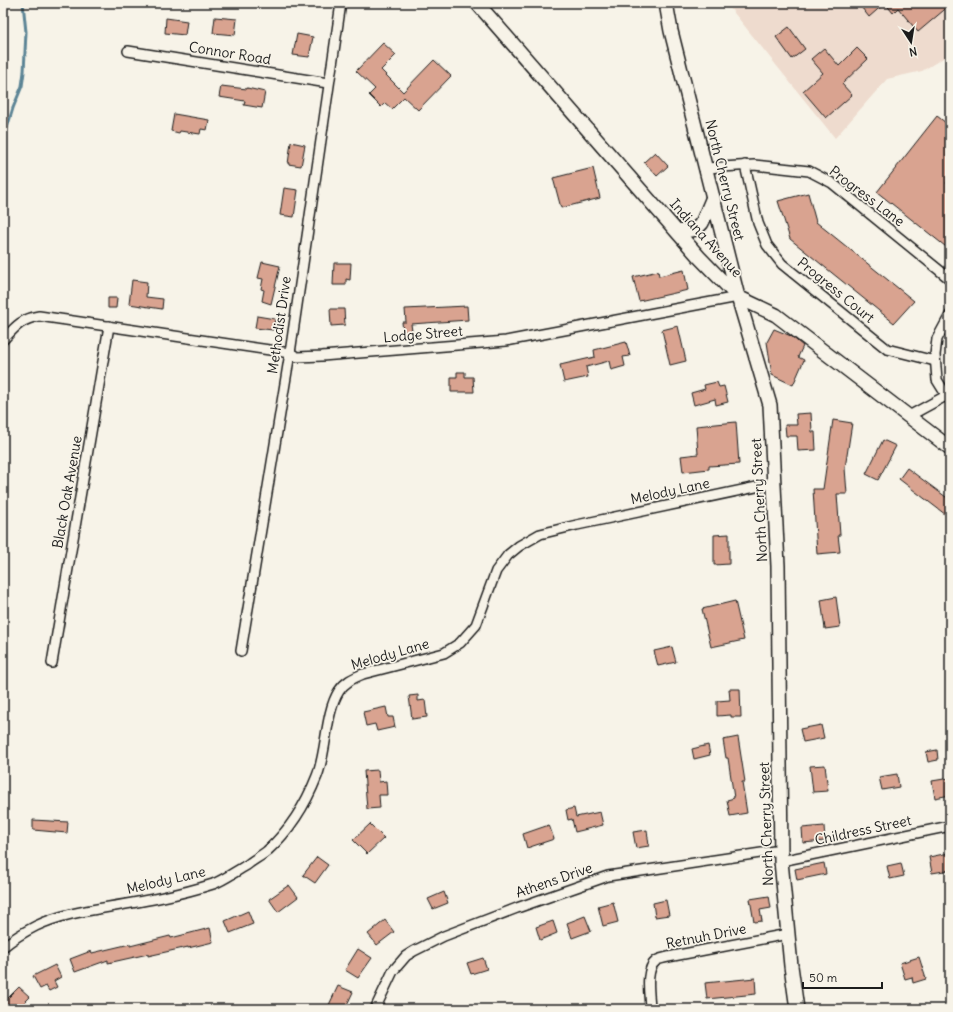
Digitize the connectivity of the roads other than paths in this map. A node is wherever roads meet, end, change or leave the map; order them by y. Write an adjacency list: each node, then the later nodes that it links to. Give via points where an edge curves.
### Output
1 (340, 3): 5 (street, Methodist Drive)
2 (478, 3): 9 (main road, Indiana Avenue)
3 (666, 3): 7 (main road, North Cherry Street)
4 (128, 52): 5 (street, Connor Road)
5 (328, 83): 15 (street, Methodist Drive)
6 (745, 165): 7 (street, Progress Lane); 10 (street, Progress Lane, via 809,171 832,183); 16 (street, Progress Court, via 758,223 767,245 782,264 887,349)
7 (706, 168): 8 (main road, North Cherry Street)
8 (713, 197): 9 (main road, via 702,223 696,230); 11 (main road, North Cherry Street)
9 (678, 232): 11 (main road, Indiana Avenue)
10 (950, 279)
11 (738, 297): 15 (street, Lodge Street, via 506,341 303,357); 18 (main road, Indiana Avenue, via 776,315); 20 (main road, North Cherry Street, via 770,405)
12 (950, 315): 16 (street, via 937,338)
13 (109, 326): 14 (street, Lodge Street, via 39,316 28,318); 15 (street, Lodge Street); 22 (street, Black Oak Avenue)
14 (3, 340)
15 (290, 353): 21 (street, Methodist Drive)
16 (935, 361): 17 (street, via 937,380)
17 (949, 396): 18 (street)
18 (909, 416): 19 (main road, Indiana Avenue)
19 (950, 448)
20 (775, 483): 24 (main road, North Cherry Street); 26 (street, Melody Lane, via 577,524 540,534 519,546 508,555 496,571 476,625 460,644 444,654 350,679 339,691 334,703 324,755 316,777 297,815 266,852 214,884 58,918 36,926)
21 (241, 651)
22 (52, 663)
23 (950, 826): 24 (street, Childress Street)
24 (781, 855): 25 (main road, North Cherry Street); 27 (street, Athens Drive, via 608,876 495,916 444,936 406,956 394,971)
25 (788, 934): 28 (street, Retnuh Drive, via 656,961 650,969 648,980); 29 (main road, North Cherry Street)
26 (3, 947)
27 (375, 1009)
28 (650, 1009)
29 (797, 1009)

